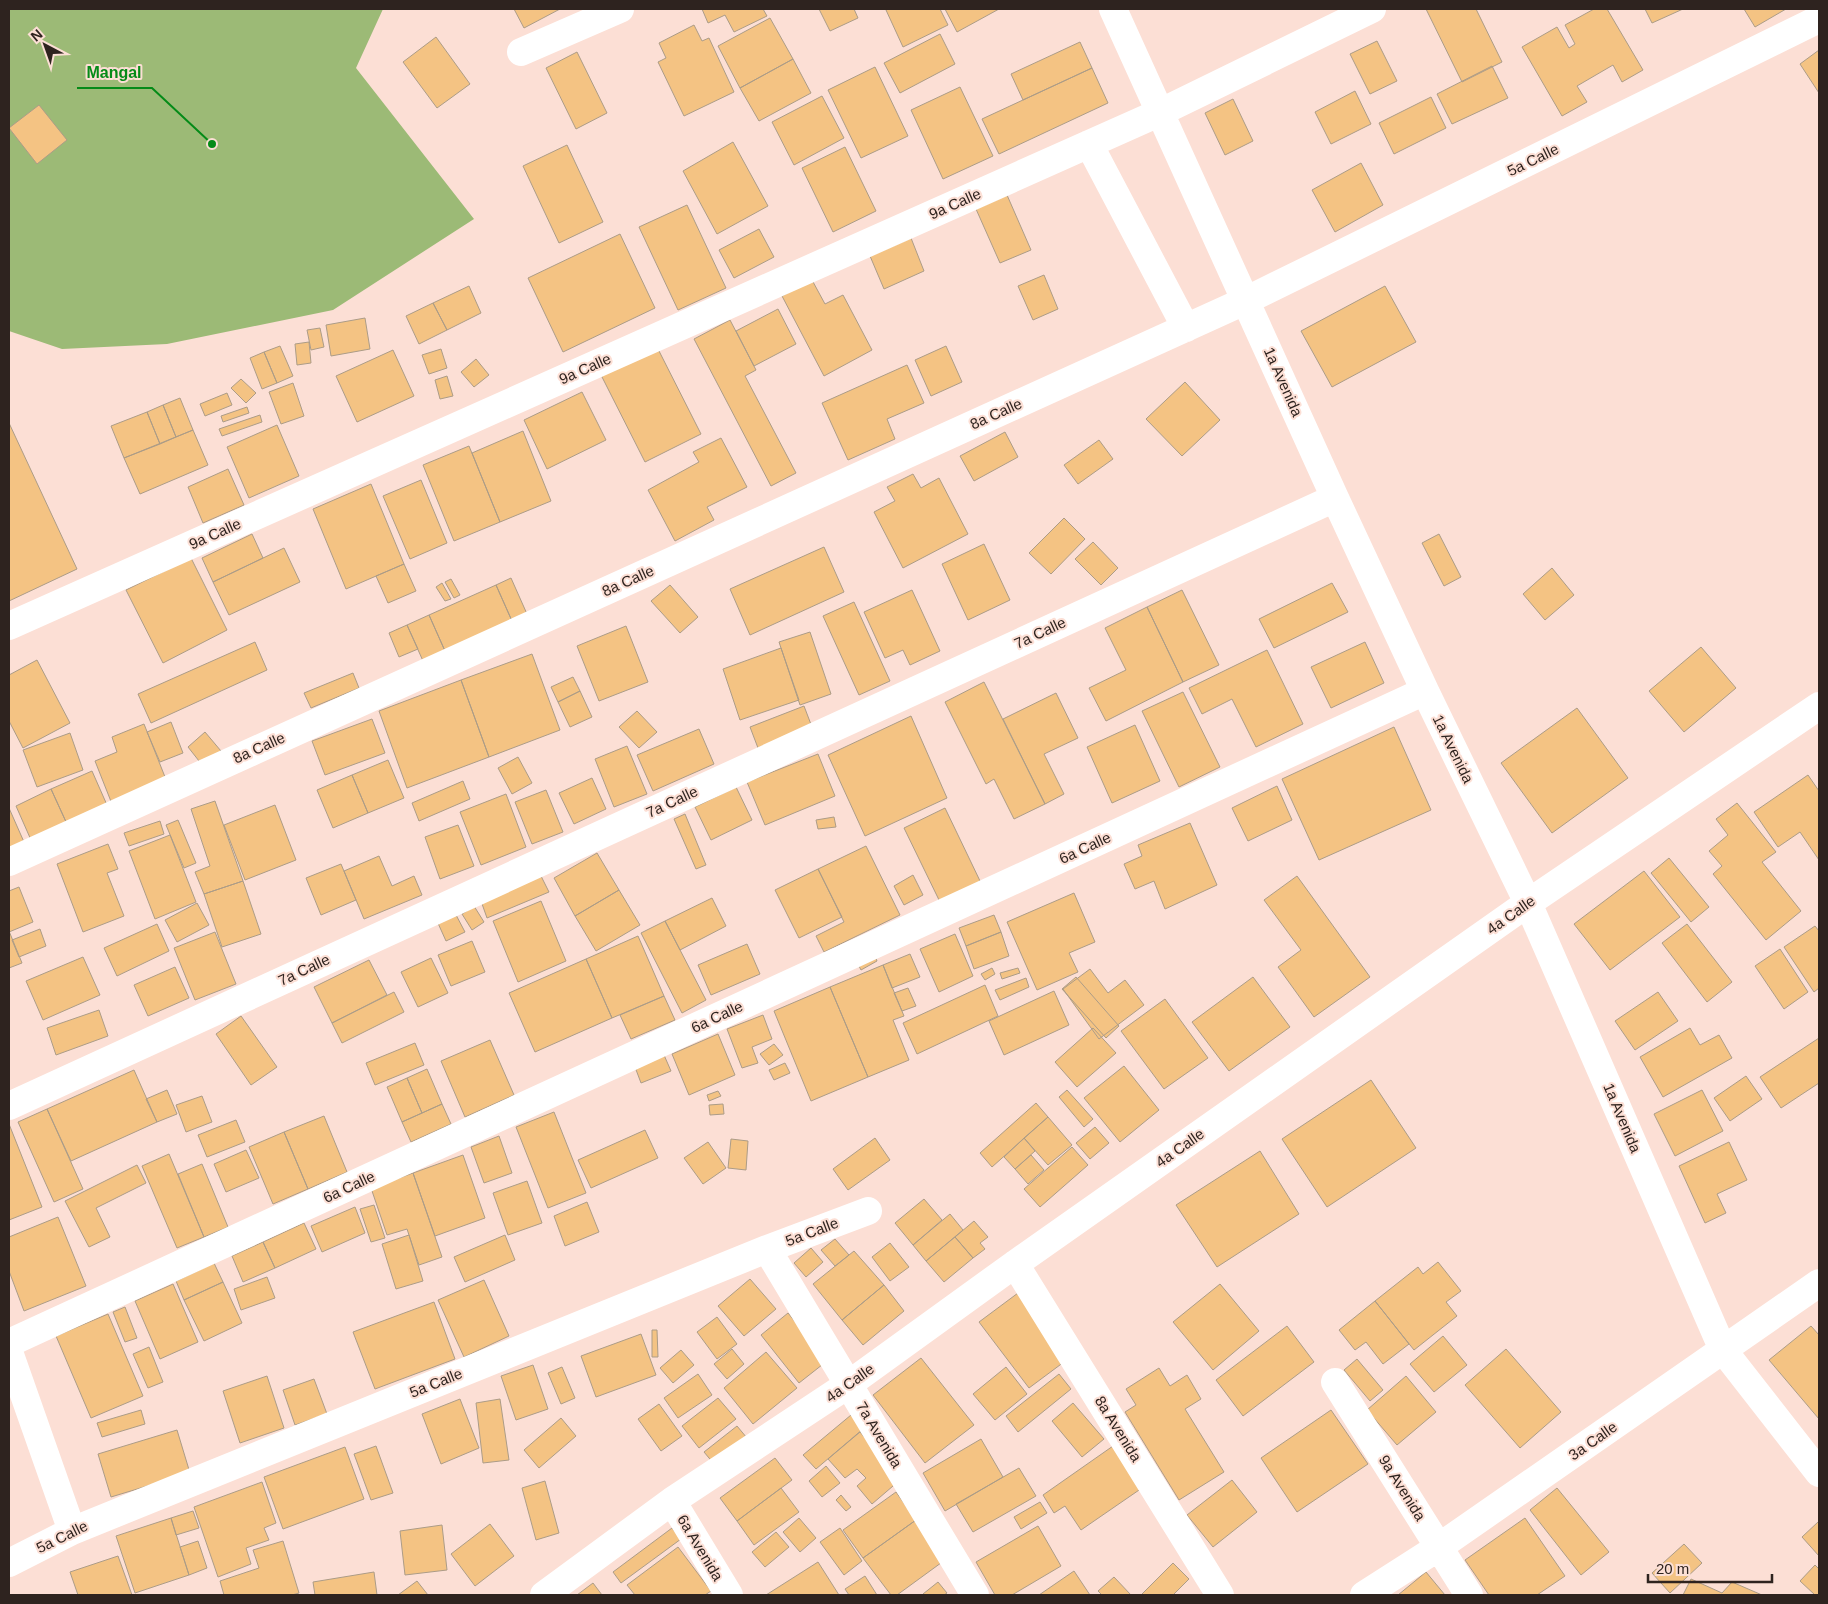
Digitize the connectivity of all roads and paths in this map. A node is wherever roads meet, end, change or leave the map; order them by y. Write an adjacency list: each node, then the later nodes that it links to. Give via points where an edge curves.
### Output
1 (620, 9): 5 (street)
2 (1113, 9): 6 (street, 1a Avenida)
3 (1372, 9): 6 (street, 9a Calle)
4 (1819, 19): 8 (street, 5a Calle)
5 (521, 52)
6 (1161, 112): 7 (street, 9a Calle); 8 (street, 1a Avenida)
7 (1089, 144): 9 (street); 11 (street, 9a Calle)
8 (1247, 300): 9 (street, 8a Calle); 10 (street, 1a Avenida)
9 (1186, 328): 14 (street, 8a Calle)
10 (1335, 498): 12 (street, 1a Avenida); 16 (street, 7a Calle)
11 (9, 626)
12 (1425, 691): 15 (street, 1a Avenida); 21 (street, 6a Calle)
13 (1819, 706): 15 (street, 4a Calle)
14 (9, 862)
15 (1528, 903): 19 (street, 4a Calle); 22 (street, 1a Avenida)
16 (9, 1106)
17 (868, 1211): 18 (street, 5a Calle)
18 (767, 1249): 25 (street, 7a Avenida); 28 (street, 5a Calle)
19 (1015, 1264): 25 (street, 4a Calle); 34 (street, 8a Avenida)
20 (1819, 1283): 22 (street, 3a Calle)
21 (9, 1343)
22 (1723, 1350): 26 (street, 1a Avenida); 29 (street, 3a Calle)
23 (9, 1352): 28 (street)
24 (1335, 1382): 29 (street, 9a Avenida)
25 (849, 1384): 27 (street, 4a Calle); 33 (street, 7a Avenida)
26 (1819, 1473)
27 (672, 1501): 31 (street, 4a Calle); 32 (street, 6a Avenida)
28 (72, 1531): 30 (street, 5a Calle)
29 (1439, 1547): 35 (street, 3a Calle); 36 (street, 9a Avenida)
30 (9, 1563)
31 (544, 1595)
32 (728, 1595)
33 (975, 1595)
34 (1220, 1595)
35 (1364, 1595)
36 (1469, 1595)

